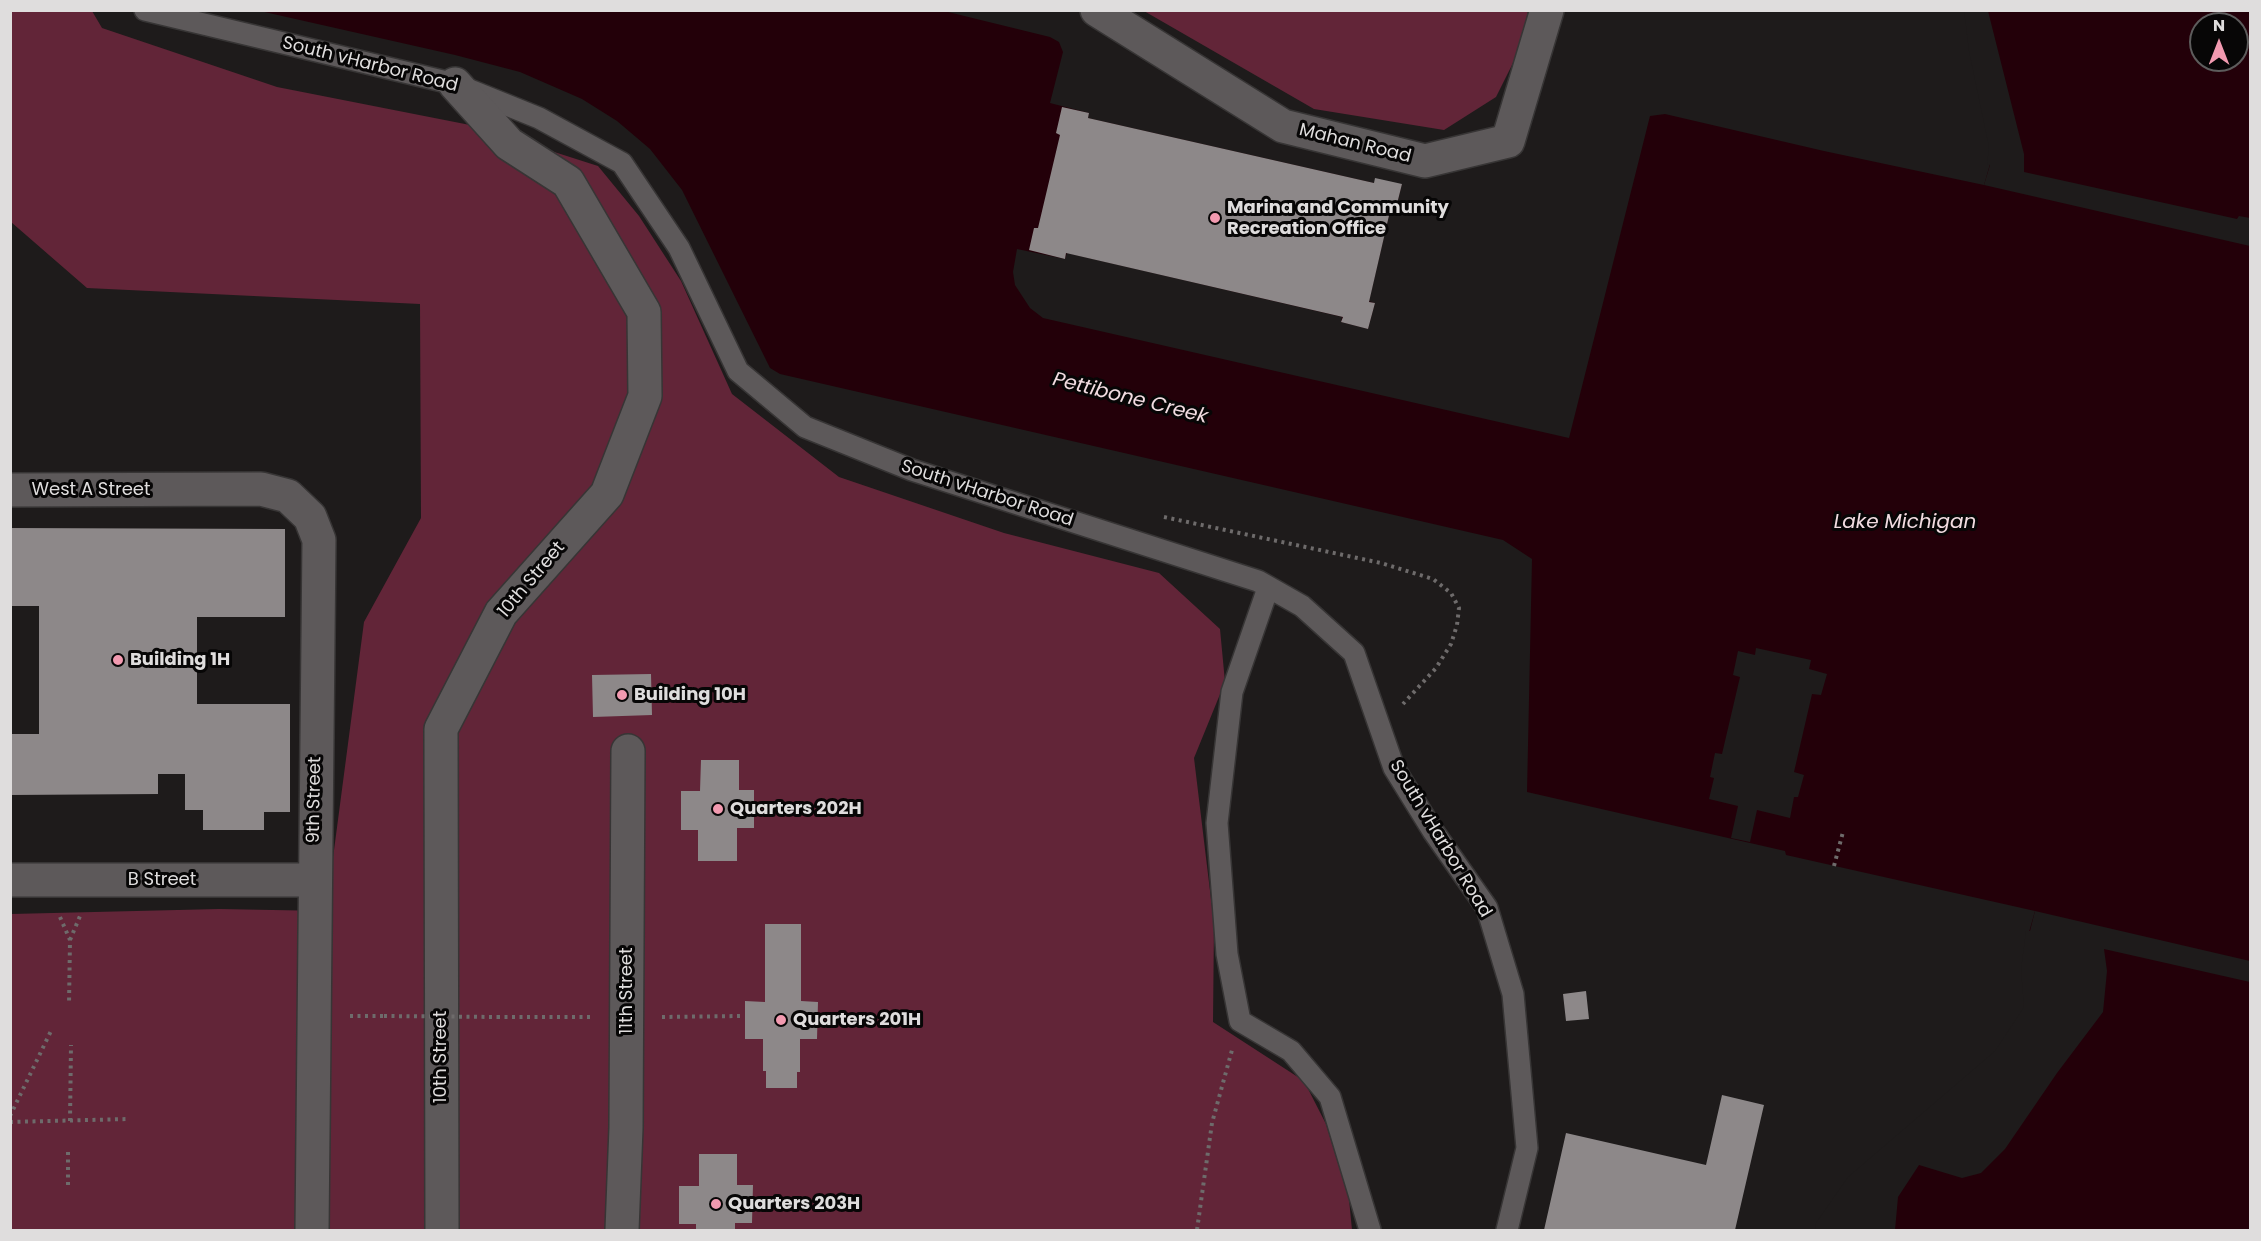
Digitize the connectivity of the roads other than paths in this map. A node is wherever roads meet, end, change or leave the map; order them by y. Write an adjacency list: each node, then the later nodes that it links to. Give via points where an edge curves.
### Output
1 (145, 10): 4 (lane, South vHarbor Road)
2 (1097, 10): 3 (street, Mahan Road, via 1283,126 1425,161 1508,141)
3 (1547, 10)
4 (455, 84): 7 (lane, South vHarbor Road, via 539,118 622,163 679,248 738,371 805,428 912,470 1258,581); 12 (street, 10th Street, via 509,144 568,182 644,312 645,396 607,494 501,614 441,729)
5 (172, 489): 6 (street, West A Street); 10 (street, 9th Street, via 261,489 288,496 310,517 319,540)
6 (10, 490)
7 (1268, 588): 14 (lane, via 1232,692 1217,823 1227,954 1240,1021 1291,1051 1330,1097); 15 (lane, South vHarbor Road, via 1302,606 1354,653 1394,768 1487,908 1513,994 1527,1148)
8 (628, 751): 13 (street, 11th Street)
9 (10, 880): 10 (street, B Street)
10 (314, 880): 11 (street, 9th Street)
11 (312, 1230)
12 (442, 1230)
13 (622, 1230)
14 (1370, 1230)
15 (1507, 1230)

